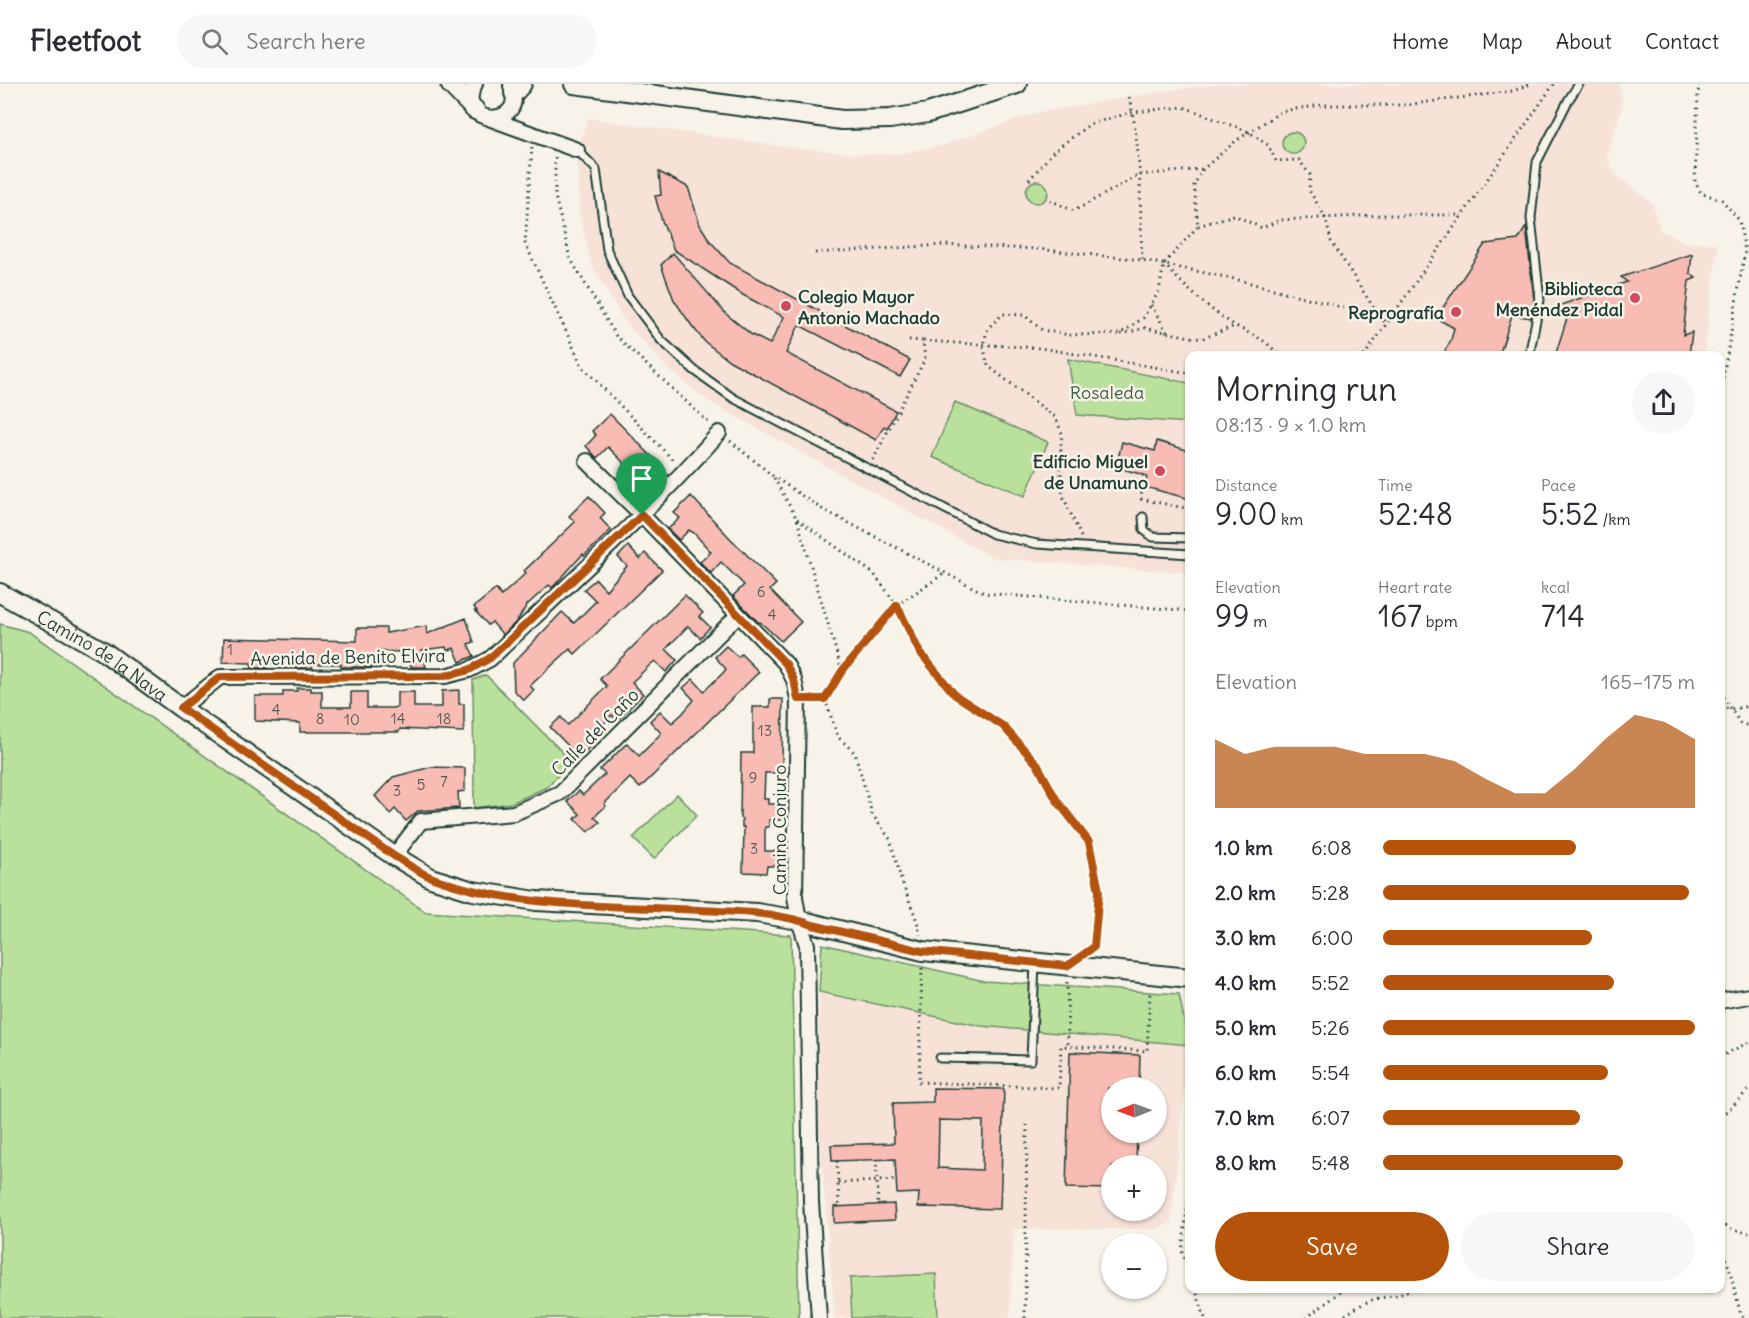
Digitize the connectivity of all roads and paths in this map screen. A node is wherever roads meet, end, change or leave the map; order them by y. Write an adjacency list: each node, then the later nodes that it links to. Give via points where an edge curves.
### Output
1 (450, 84): 12 (street)
2 (475, 84): 12 (street, via 470,97)
3 (574, 84): 4 (street, via 842,120 928,113)
4 (1017, 84)
5 (1530, 84): 13 (path, via 1513,91 1405,105 1322,105 1282,111)
6 (1554, 84): 20 (path)
7 (1579, 84): 36 (lane, via 1537,162 1531,219 1540,300)
8 (1700, 84): 37 (path, via 1695,182 1701,193 1722,200 1739,220 1746,251)
9 (515, 91): 12 (street, via 506,114); 14 (street, via 518,116)
10 (1129, 97): 11 (path)
11 (1133, 112): 13 (path, via 1184,107); 17 (path); 18 (path, via 1090,124 1054,151)
12 (481, 114): 14 (street)
13 (1249, 132): 16 (path); 21 (path, via 1268,145 1276,161 1299,160 1310,174 1309,190)
14 (533, 133): 15 (street); 42 (path, via 525,243 582,366)
15 (577, 150): 41 (lane, via 596,169 607,249 628,296 661,340 733,398)
16 (1203, 169): 17 (path); 22 (path, via 1194,185)
17 (1139, 175): 19 (path, via 1074,211); 24 (path)
18 (1029, 180)
19 (1050, 200)
20 (1462, 215): 21 (path); 27 (path)
21 (1325, 217): 22 (path, via 1280,220 1263,228 1234,215); 27 (path, via 1331,241)
22 (1198, 226): 25 (path)
23 (815, 253): 24 (path, via 944,245 1037,249)
24 (1142, 260): 25 (path)
25 (1164, 264): 26 (path, via 1159,291); 27 (path, via 1235,279); 28 (path, via 1186,289)
26 (1151, 304): 29 (path); 30 (path, via 1143,318)
27 (1387, 322): 35 (path)
28 (1235, 326): 29 (path, via 1202,339); 34 (path, via 1269,342)
29 (1167, 332): 30 (path, via 1145,328)
30 (1120, 334): 33 (path, via 1069,335 1042,330 1024,315 1003,314 988,328)
31 (909, 340): 32 (path)
32 (923, 341): 33 (path); 41 (path, via 925,359)
33 (983, 345): 38 (path, via 1041,348); 50 (path, via 988,366 1055,417 1062,433 1063,496)
34 (1275, 351)
35 (1367, 351)
36 (1530, 351)
37 (1725, 367)
38 (1185, 372)
39 (719, 433): 42 (street, Avenida de Benito Elvira)
40 (587, 461): 46 (street, Camino Conjuro)
41 (869, 469): 50 (lane, via 993,534)
42 (684, 472): 46 (street, Avenida de Benito Elvira)
43 (1143, 475): 45 (path, via 1140,499)
44 (773, 476): 48 (path)
45 (1185, 508)
46 (642, 515): 55 (street, Camino Conjuro); 62 (street, Avenida de Benito Elvira, via 490,658 469,670 445,676 220,677)
47 (1143, 517): 49 (lane, via 1144,530 1153,537)
48 (797, 519): 54 (path, via 874,574); 56 (path)
49 (1185, 538)
50 (1086, 549): 51 (lane)
51 (1185, 554)
52 (945, 573): 54 (path)
53 (0, 593): 62 (street, Camino de la Nava, via 103,651)
54 (897, 605): 56 (path); 69 (path, via 919,651 955,695 1003,726 1030,756 1089,842 1099,891 1094,947)
55 (738, 615): 57 (street, Camino Conjuro, via 786,664); 65 (street, Calle del Caño, via 560,793 514,813 421,821)
56 (842, 671): 58 (path)
57 (798, 699): 58 (path); 66 (street, Camino Conjuro, via 795,897)
58 (825, 699): 67 (path, via 838,737 855,753 872,814 890,838 917,921)
59 (1725, 699): 63 (path)
60 (1749, 706): 63 (path)
61 (1725, 707): 63 (path)
62 (181, 708): 65 (street, Camino de la Nava)
63 (1733, 709): 64 (path, via 1740,723)
64 (1749, 726)
65 (394, 856): 66 (street, Camino de la Nava, via 431,878 473,891 536,901 757,913)
66 (799, 920): 67 (street, Camino de la Nava); 95 (street, Camino Conjuro, via 807,945 810,1202)
67 (922, 951): 68 (street, Camino de la Nava)
68 (1035, 963): 69 (street, Camino de la Nava); 76 (lane, via 1030,1060)
69 (1067, 966): 70 (street, Camino de la Nava); 74 (path)
70 (1185, 978)
71 (1749, 996): 72 (street)
72 (1725, 1000)
73 (1749, 1042): 75 (path)
74 (1068, 1046)
75 (1725, 1054)
76 (940, 1058)
77 (1749, 1089): 78 (path)
78 (1725, 1112)
79 (1027, 1125): 96 (path)
80 (876, 1160): 83 (path)
81 (837, 1161): 84 (path)
82 (896, 1180): 83 (path)
83 (877, 1181): 84 (path); 85 (path)
84 (838, 1183): 86 (path)
85 (878, 1205)
86 (839, 1206)
87 (1725, 1226): 89 (path)
88 (1185, 1227): 91 (path)
89 (1749, 1233)
90 (1725, 1253): 100 (path)
91 (1185, 1260)
92 (1197, 1293): 97 (path)
93 (1339, 1293): 98 (path)
94 (1403, 1293): 99 (path, via 1370,1301)
95 (819, 1318)
96 (1025, 1318)
97 (1205, 1318)
98 (1306, 1318)
99 (1340, 1318)
100 (1744, 1318)

